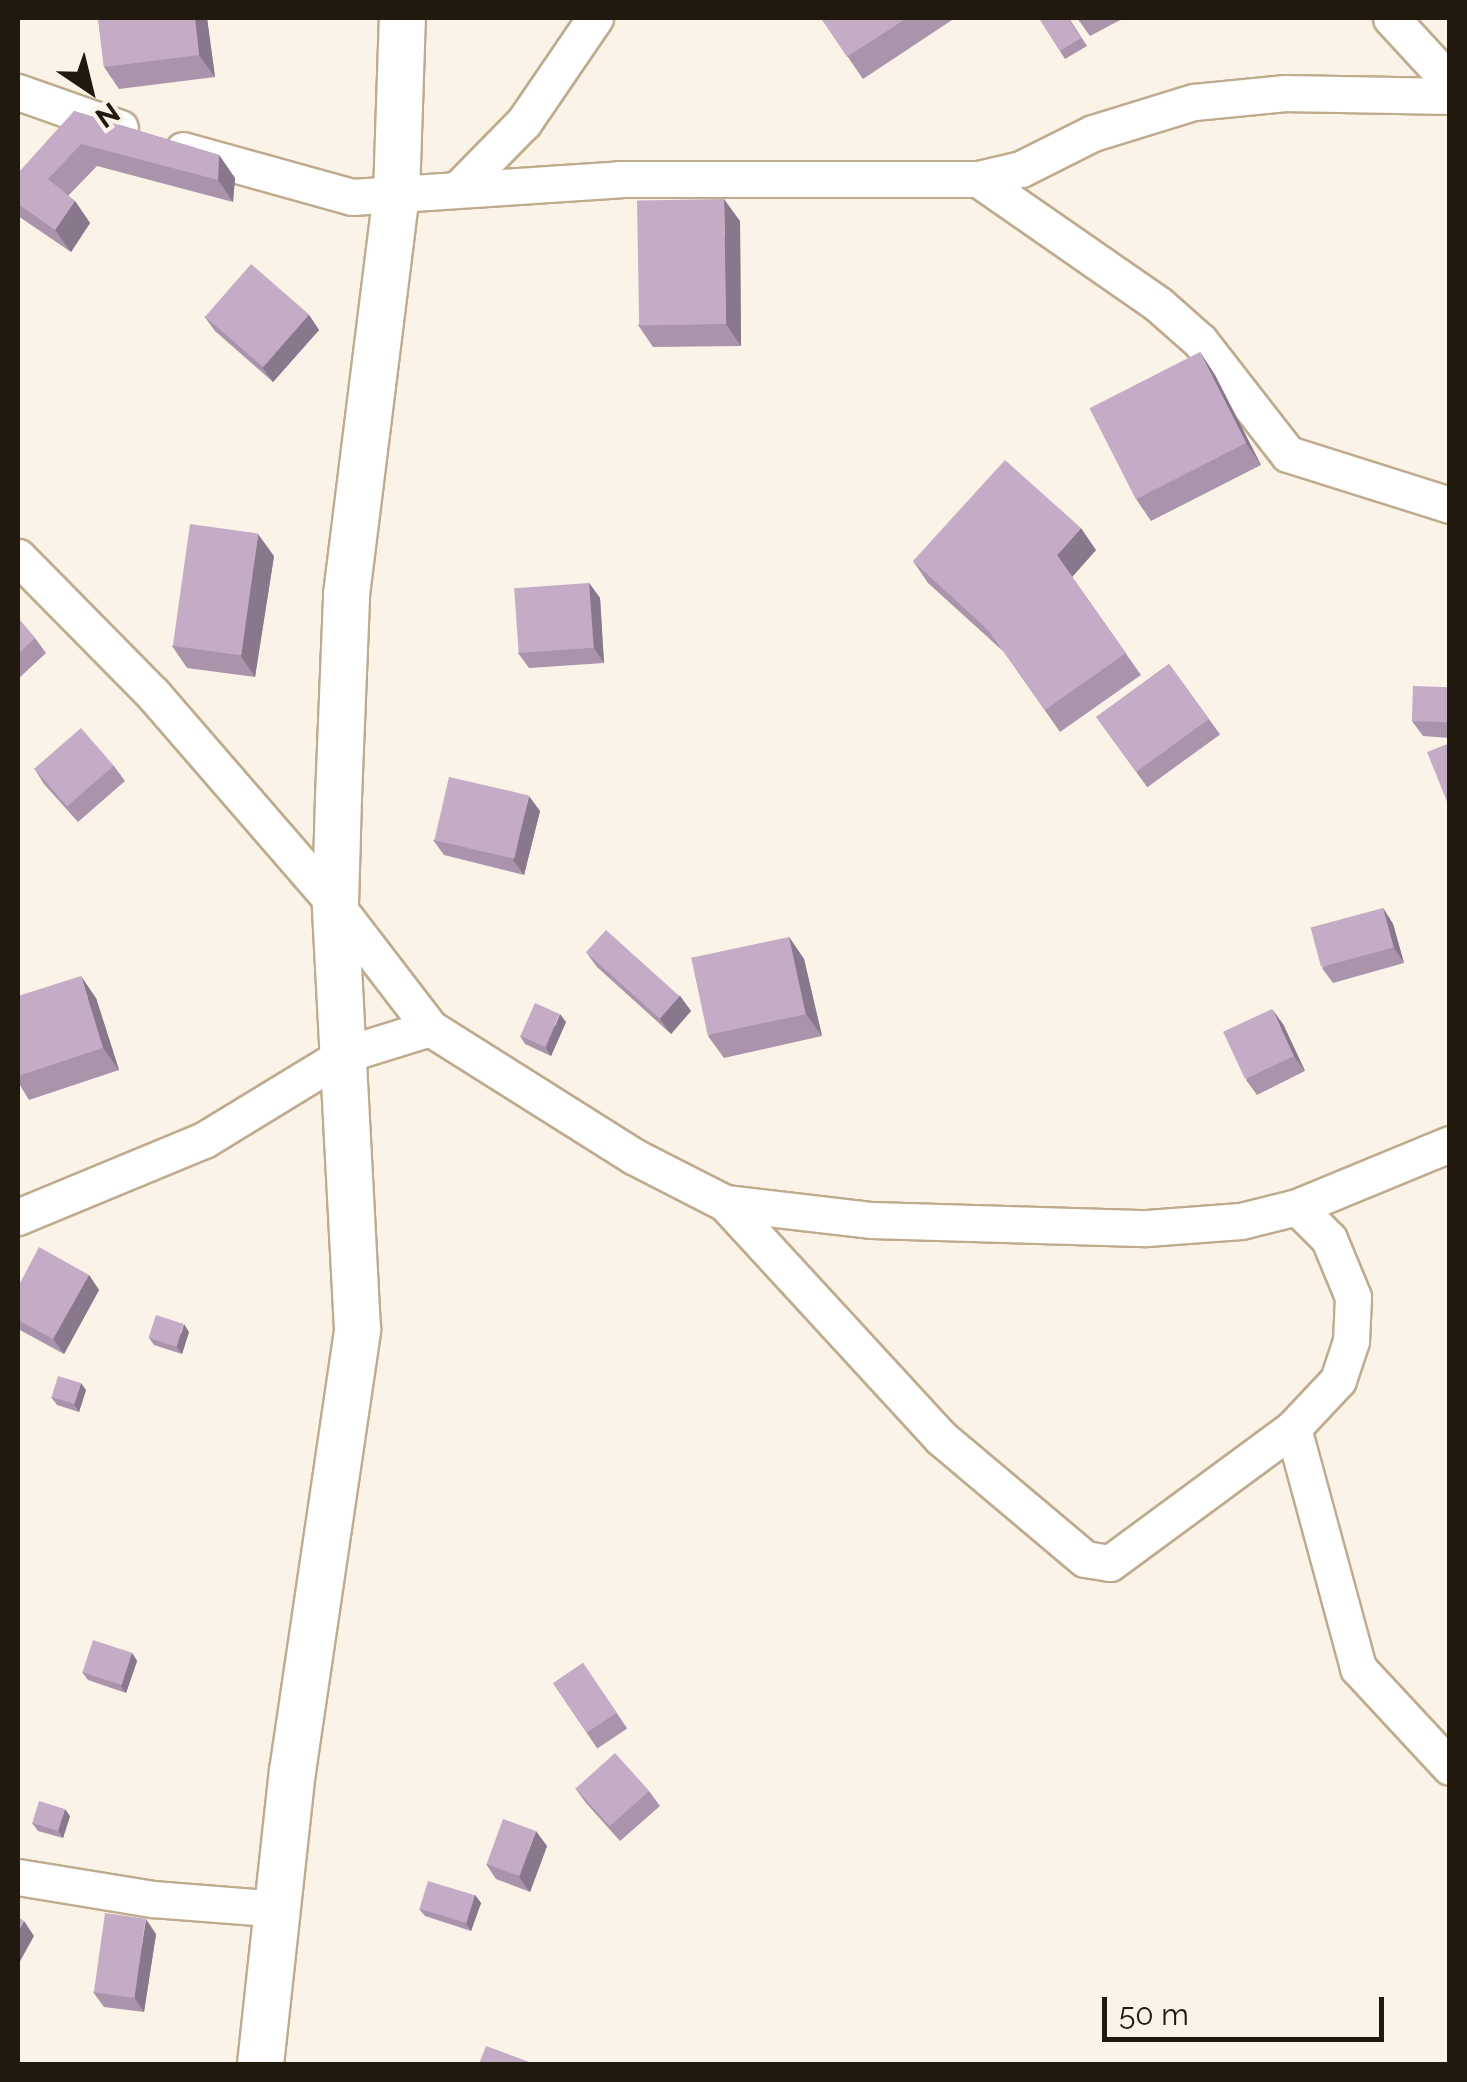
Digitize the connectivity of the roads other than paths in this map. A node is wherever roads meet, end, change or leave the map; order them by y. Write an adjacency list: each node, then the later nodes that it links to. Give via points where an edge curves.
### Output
1 (402, 18): 9 (street)
2 (595, 18): 8 (street, via 524,122)
3 (1392, 18): 4 (street)
4 (1450, 82)
5 (18, 92): 9 (street, via 239,170 352,197)
6 (1450, 96): 7 (street, via 1286,93 1194,102 1093,134 1021,169)
7 (978, 179): 8 (street); 10 (street, via 1158,304 1200,342 1288,454)
8 (461, 186): 9 (street)
9 (396, 196): 12 (street, via 346,594)
10 (1450, 504)
11 (18, 557): 12 (street, via 153,694)
12 (335, 904): 13 (street); 14 (street)
13 (430, 1028): 14 (street); 16 (street, via 633,1156)
14 (343, 1056): 18 (street, via 204,1140); 22 (street, via 357,1329 297,1734)
15 (1450, 1144): 17 (street)
16 (725, 1203): 17 (street, via 872,1220 1078,1228 1242,1221); 19 (street, via 940,1437 1085,1558 1110,1563 1136,1550)
17 (1297, 1207): 19 (street, via 1329,1240 1353,1298 1351,1341 1338,1380)
18 (18, 1217)
19 (1293, 1428): 20 (street, via 1358,1668)
20 (1450, 1766)
21 (18, 1877): 22 (street, via 153,1900)
22 (279, 1909): 23 (street)
23 (260, 2064)

